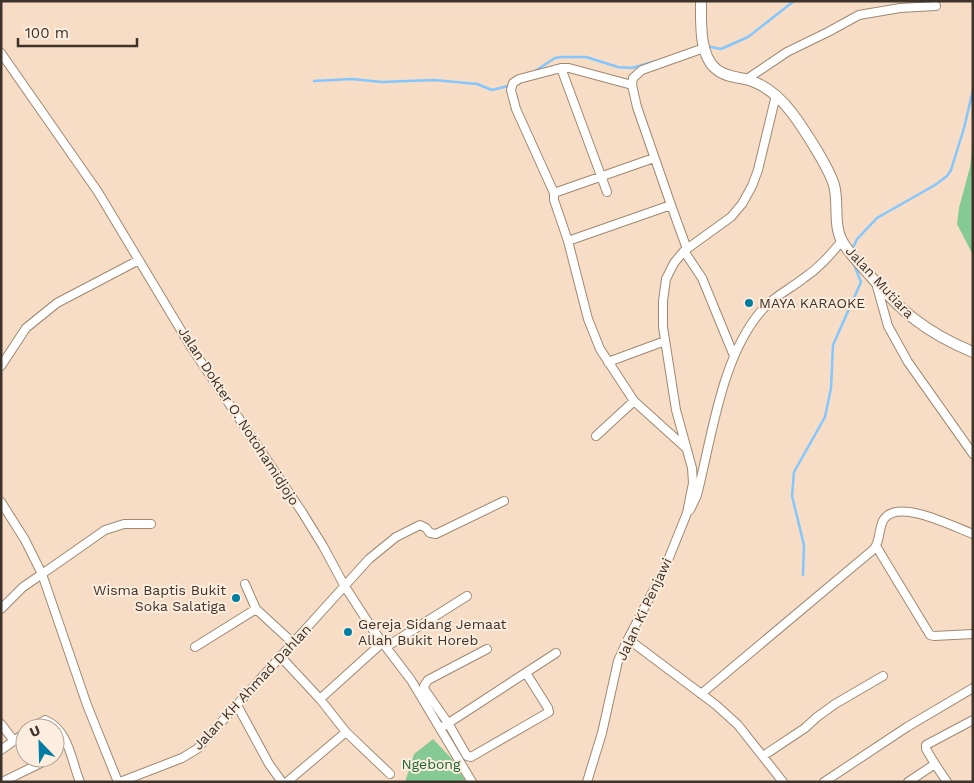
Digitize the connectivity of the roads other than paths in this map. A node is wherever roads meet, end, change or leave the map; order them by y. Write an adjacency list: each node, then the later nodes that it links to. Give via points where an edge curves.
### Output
1 (701, 1): 3 (street, Jalan Mutiara)
2 (936, 6): 6 (street, via 859,15 787,52)
3 (704, 47): 6 (street, Jalan Mutiara, via 715,69); 7 (street, via 642,70 633,78)
4 (1, 53): 17 (street, Jalan Dokter O. Notohamidjojo, via 98,192)
5 (561, 68): 7 (street); 10 (street); 12 (street, via 515,80 511,90 516,109)
6 (747, 79): 8 (street, Jalan Mutiara)
7 (632, 84): 9 (street)
8 (776, 94): 15 (street, Jalan Mutiara, via 793,114 834,185); 16 (street, via 758,170 745,198 730,217)
9 (654, 158): 10 (street); 13 (street)
10 (601, 177): 11 (street); 12 (street)
11 (606, 192)
12 (554, 193): 14 (street)
13 (671, 204): 14 (street); 16 (street)
14 (568, 241): 22 (street, via 588,319)
15 (842, 241): 18 (street, Jalan Mutiara); 21 (street, via 817,269 761,311)
16 (685, 250): 19 (street, via 670,271 665,285); 21 (street, via 702,278)
17 (139, 260): 23 (street, via 57,303 26,328); 36 (street, Jalan Dokter O. Notohamidjojo, via 191,347 319,539)
18 (875, 281): 20 (street, Jalan Mutiara, via 918,323); 27 (street, via 888,326 908,362)
19 (665, 342): 22 (street); 26 (street, via 676,410)
20 (973, 352)
21 (734, 356): 30 (street, via 721,396 698,495)
22 (608, 362): 24 (street)
23 (1, 366)
24 (634, 402): 25 (street); 26 (street)
25 (596, 436)
26 (687, 450): 30 (street, via 693,483)
27 (973, 454)
28 (504, 501): 36 (street, Jalan KH Ahmad Dahlan, via 436,534 420,525 403,533 369,559)
29 (1, 502): 34 (street)
30 (687, 513): 41 (street, Jalan Ki Penjawi, via 664,570)
31 (151, 524): 34 (street, via 124,524 105,530)
32 (973, 534): 33 (street, via 917,513 898,512 889,514 883,521)
33 (876, 546): 40 (street, via 930,634); 51 (street)
34 (42, 574): 38 (street); 68 (street, via 87,704)
35 (245, 584): 39 (street)
36 (344, 585): 42 (street, Jalan KH Ahmad Dahlan); 43 (street, Jalan Dokter O. Notohamidjojo)
37 (466, 596): 43 (street)
38 (1, 609)
39 (256, 609): 42 (street); 44 (street)
40 (973, 634)
41 (628, 640): 51 (street); 72 (street, Jalan Ki Penjawi, via 618,661 602,733)
42 (293, 643): 47 (street, Jalan KH Ahmad Dahlan)
43 (384, 645): 52 (street); 57 (street, Jalan Dokter O. Notohamidjojo, via 411,680)
44 (195, 647)
45 (487, 649): 55 (street, via 426,683 425,690)
46 (556, 653): 48 (street)
47 (280, 656): 52 (street); 53 (street, Jalan KH Ahmad Dahlan)
48 (526, 673): 55 (street); 55 (street, via 548,708 547,714 472,757 466,755)
49 (884, 676): 62 (street, via 834,704)
50 (973, 688): 74 (street)
51 (702, 694): 62 (street, via 738,725)
52 (320, 699): 58 (street)
53 (237, 705): 68 (street, Jalan KH Ahmad Dahlan, via 193,752); 69 (street)
54 (973, 720): 63 (street, via 926,745)
55 (448, 723): 57 (street)
56 (1, 724): 60 (street)
57 (440, 728): 71 (street, Jalan Dokter O. Notohamidjojo)
58 (346, 732): 65 (street); 70 (street)
59 (65, 740): 67 (street)
60 (14, 741): 61 (street)
61 (1, 750)
62 (763, 756): 73 (street)
63 (935, 764): 75 (street); 76 (street)
64 (31, 768): 66 (street)
65 (390, 774)
66 (2, 782)
67 (80, 782)
68 (119, 782)
69 (282, 782)
70 (287, 782)
71 (472, 782)
72 (586, 782)
73 (783, 782)
74 (824, 782)
75 (908, 782)
76 (947, 782)

